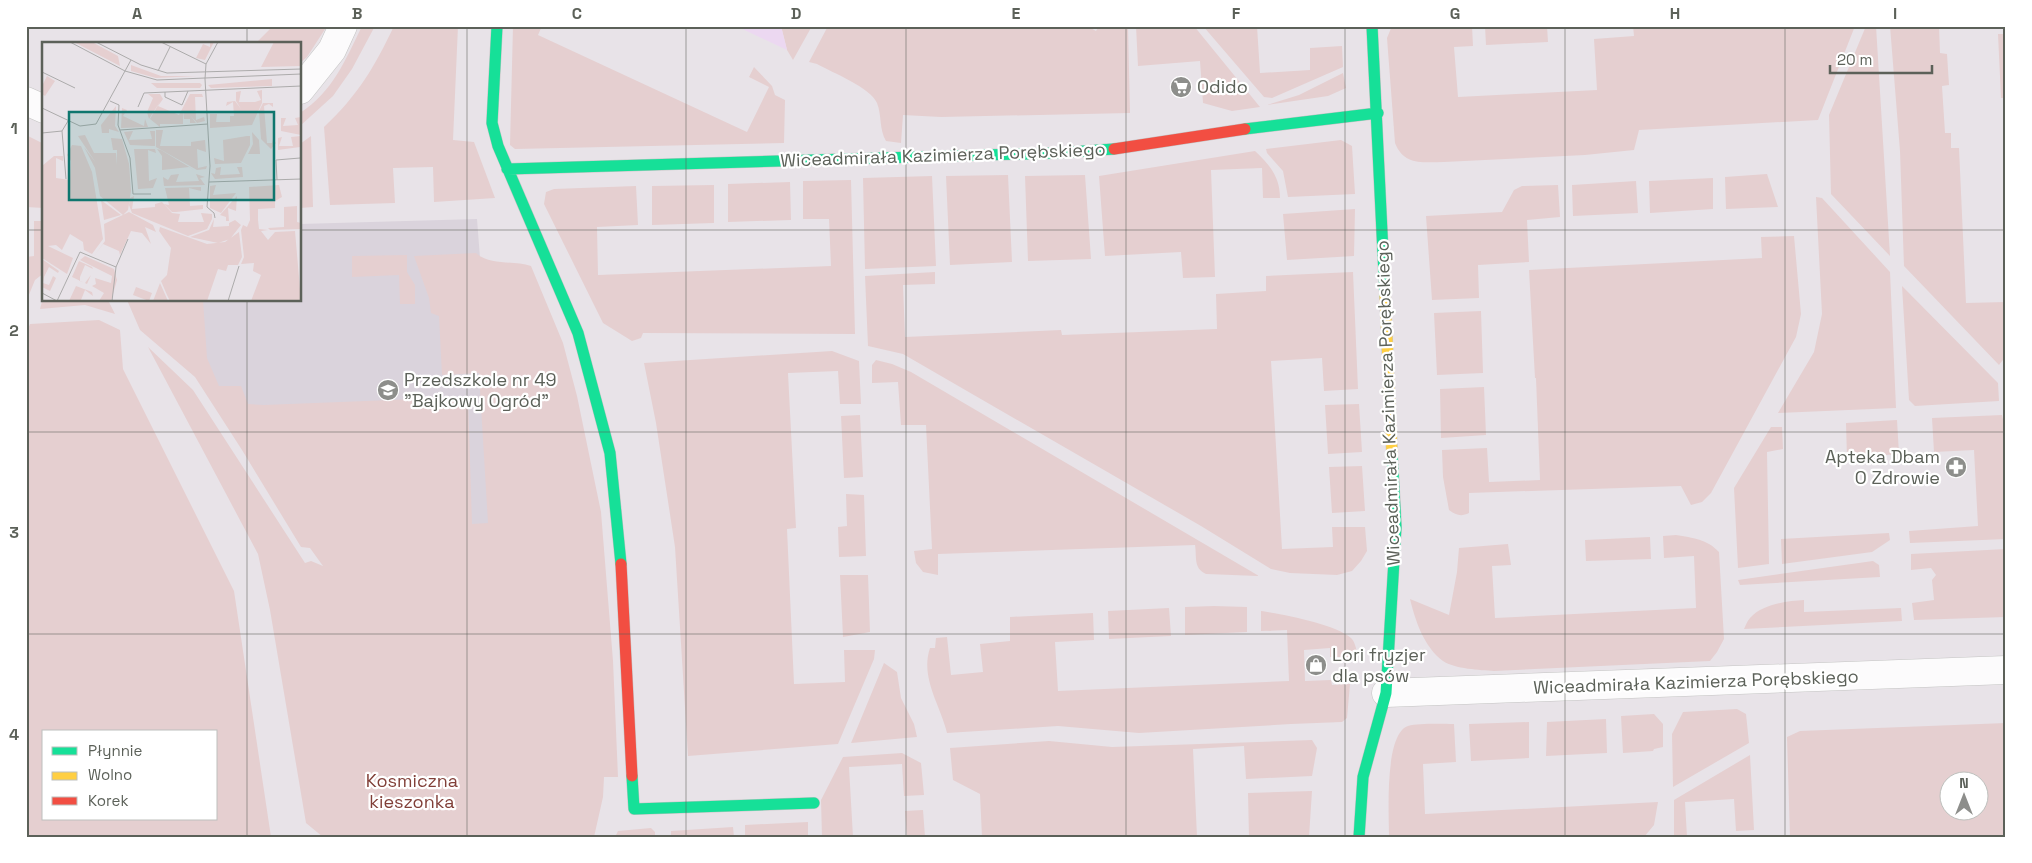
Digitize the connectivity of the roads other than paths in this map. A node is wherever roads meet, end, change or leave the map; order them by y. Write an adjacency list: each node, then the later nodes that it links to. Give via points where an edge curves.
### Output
1 (344, 26): 4 (street, via 332,50)
2 (496, 26): 8 (street, via 492,123)
3 (1372, 26): 7 (street, Wiceadmirała Kazimierza Porębskiego)
4 (301, 89)
5 (26, 101): 6 (street)
6 (42, 108)
7 (1378, 113): 8 (street, Wiceadmirała Kazimierza Porębskiego, via 1074,152); 10 (street, Wiceadmirała Kazimierza Porębskiego, via 1396,527)
8 (507, 169): 11 (street, via 578,333 610,453 620,548 634,808)
9 (2006, 670): 10 (street, Wiceadmirała Kazimierza Porębskiego)
10 (1386, 693): 12 (street, Wiceadmirała Kazimierza Porębskiego, via 1363,777)
11 (814, 803)
12 (1359, 837)

